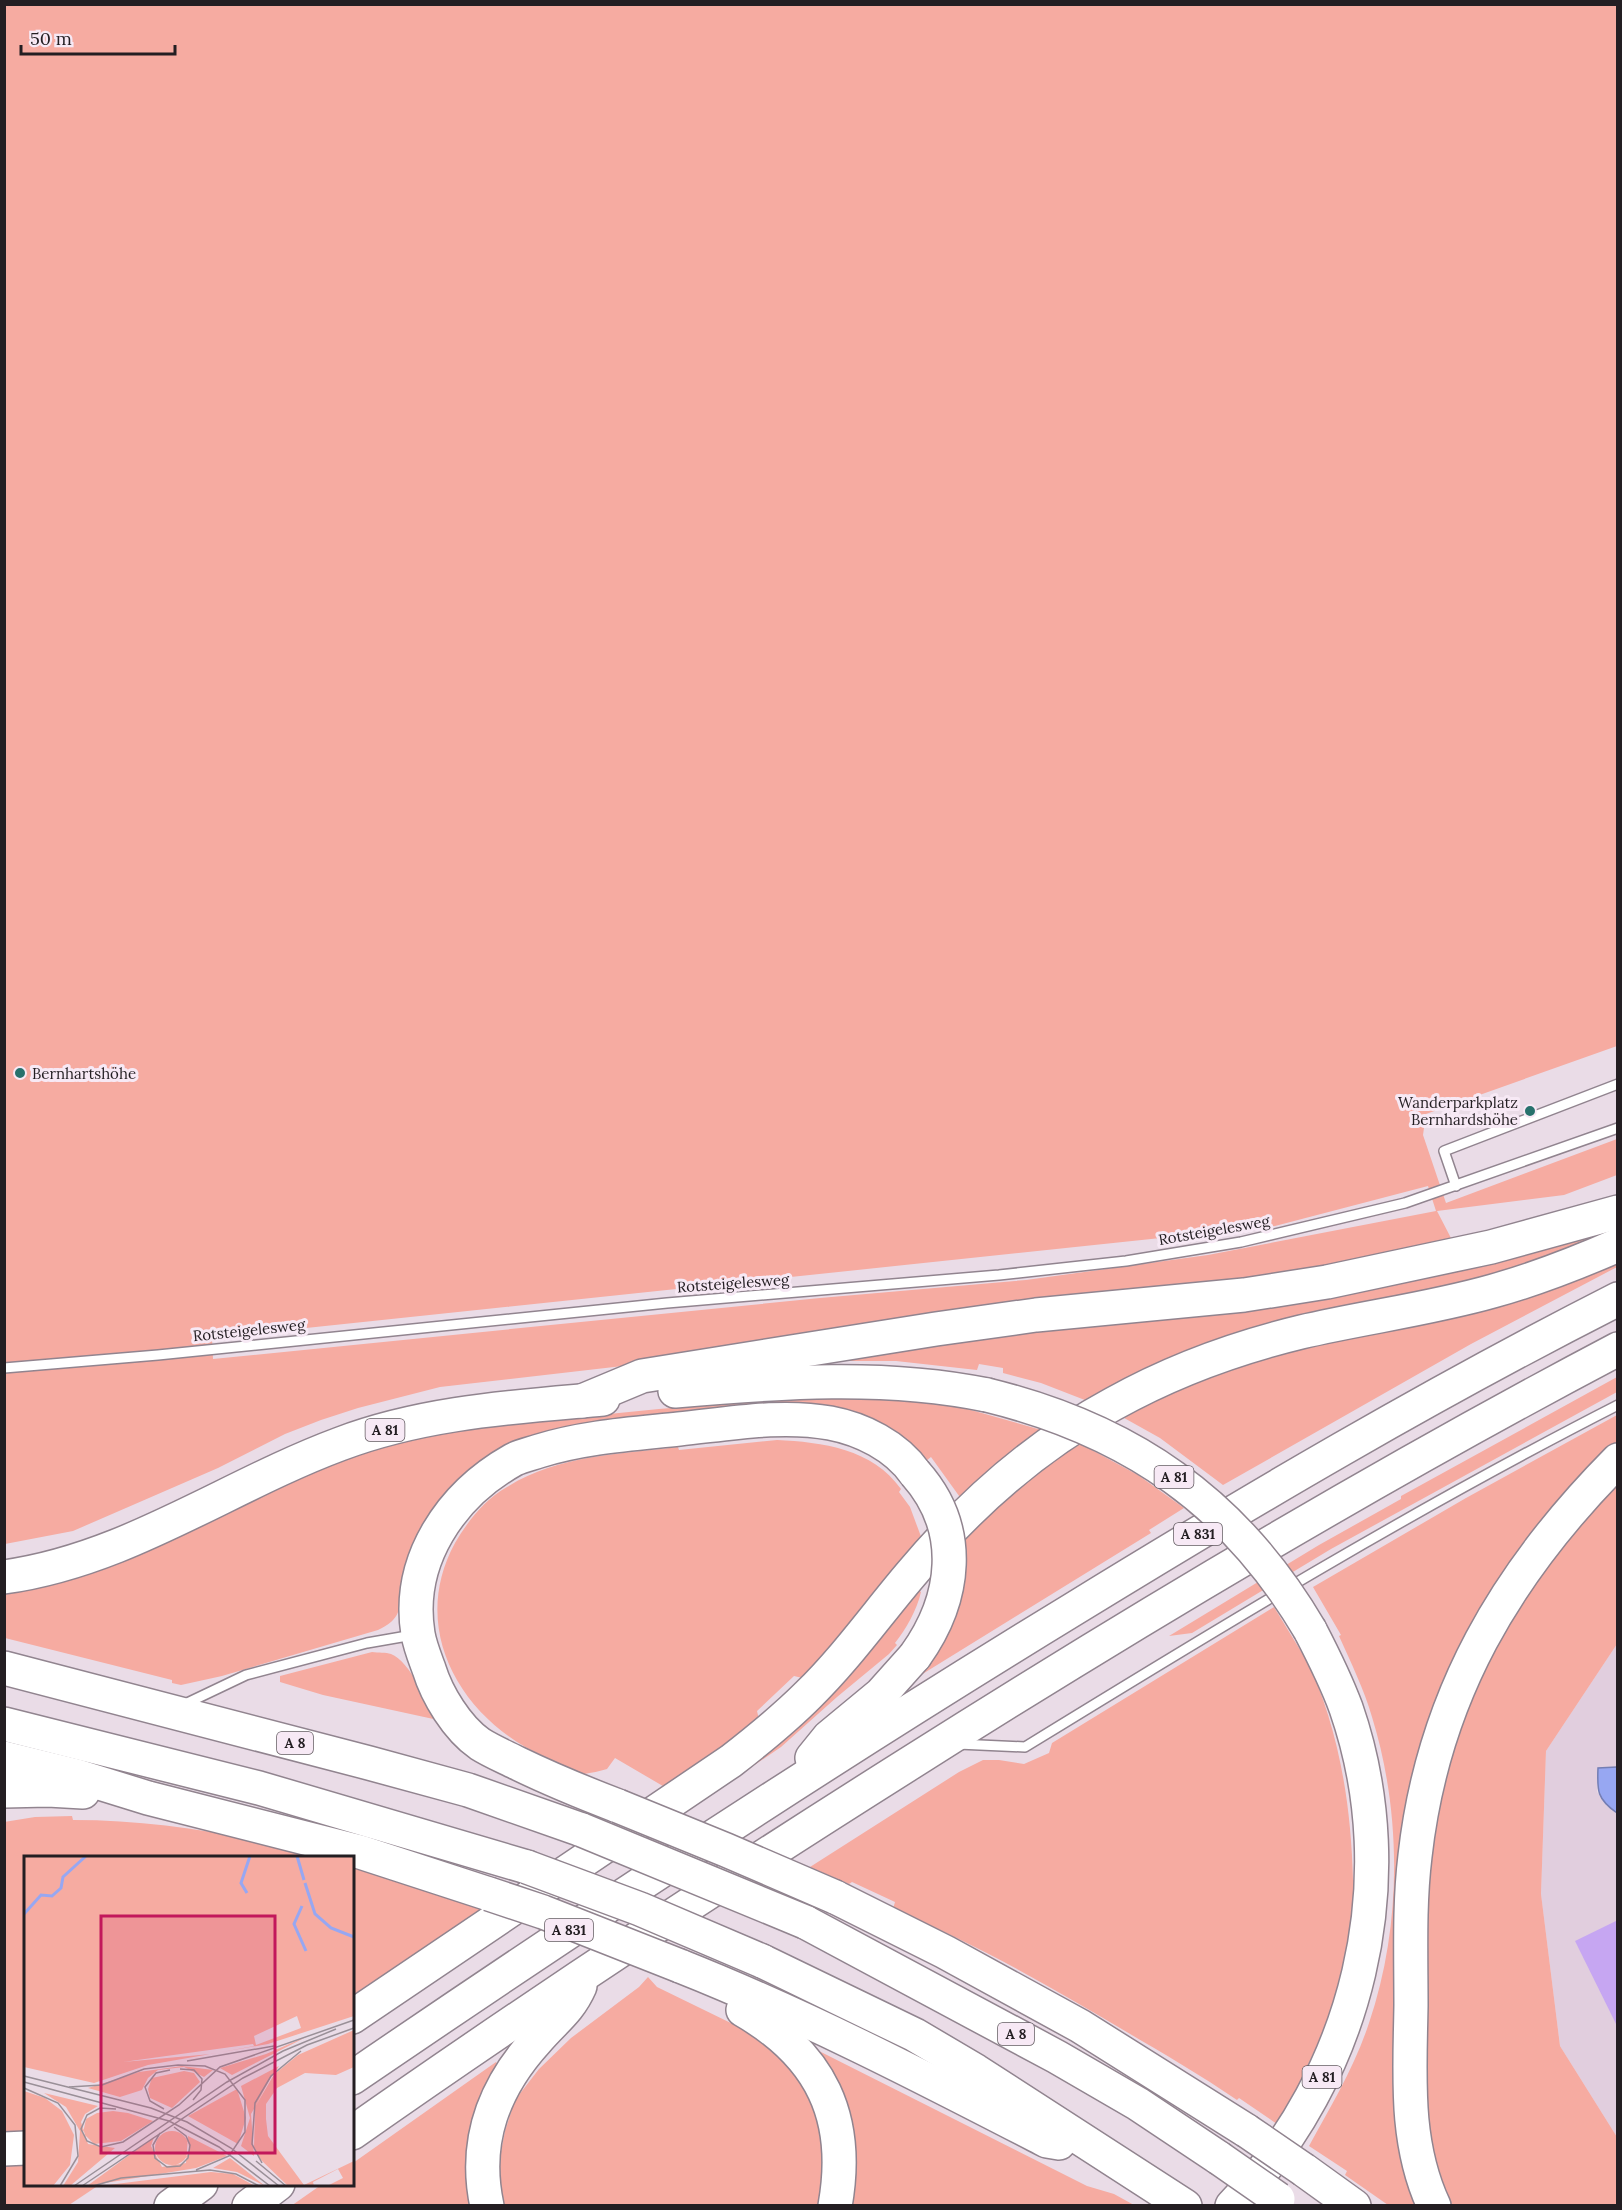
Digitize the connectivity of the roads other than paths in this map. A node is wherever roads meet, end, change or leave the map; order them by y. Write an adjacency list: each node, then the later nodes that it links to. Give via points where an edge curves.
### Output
1 (1617, 1084): 3 (lane, via 1444,1151)
2 (1617, 1128): 3 (lane, Rotsteigelesweg)
3 (1456, 1186): 8 (lane, Rotsteigelesweg, via 1404,1203 1263,1237 1126,1261)
4 (1617, 1212): 9 (highway, via 1491,1247 1327,1282 936,1329 642,1376)
5 (1617, 1245): 24 (highway, via 1562,1269 1494,1291 1303,1332 1227,1353 1111,1405 1028,1459 983,1497 913,1571 826,1676 771,1730 717,1771)
6 (1617, 1299): 19 (highway, A 831, via 1259,1497)
7 (1617, 1349): 17 (highway, A 831, via 1328,1509)
8 (4, 1368)
9 (582, 1401): 12 (highway, A 81, via 444,1417 370,1434 304,1458 128,1543 51,1568); 38 (highway, A 81, bridge, via 838,1380 918,1384 987,1395 1078,1423 1125,1446 1208,1504 1248,1544 1310,1630 1337,1685 1366,1792 1372,1870 1368,1927 1354,1994 1338,2043 1310,2101 1279,2150)
10 (1617, 1405): 17 (lane, via 1371,1538 1025,1747)
11 (1617, 1460): 40 (highway, via 1543,1545 1492,1619 1456,1691 1431,1764 1412,1886 1410,2069 1412,2127 1421,2173)
12 (4, 1577)
13 (418, 1634): 15 (lane, via 367,1643 246,1675); 19 (highway, bridge, via 418,1588 433,1540 447,1515 466,1494 514,1459 554,1446 608,1436 764,1421 812,1420 867,1435 899,1455 928,1489 941,1514 949,1550 943,1604 915,1656 881,1694 830,1737); 39 (highway, bridge, via 441,1698 479,1743 553,1780 835,1898 955,1958 1080,2026 1247,2131)
14 (4, 1668): 15 (highway, A 8)
15 (170, 1711): 32 (highway, A 8, bridge, via 468,1790 582,1830 805,1922 1138,2104)
16 (4, 1724): 29 (highway, bridge, via 259,1788 527,1867 639,1909 762,1961 915,2035)
17 (941, 1743): 22 (highway, A 831)
18 (4, 1758): 21 (highway)
19 (789, 1787): 25 (highway, A 831)
20 (4, 1791): 21 (highway, via 48,1790)
21 (148, 1798): 23 (highway, bridge, via 360,1852 543,1912 681,1966)
22 (586, 1973): 26 (highway, A 831); 36 (highway, via 565,2013 510,2073 492,2110 483,2153)
23 (731, 1994): 29 (highway, via 866,2050 1047,2141); 37 (highway, via 797,2049 825,2094 836,2126 839,2153)
24 (354, 2016)
25 (354, 2077)
26 (354, 2132)
27 (24, 2148): 28 (highway)
28 (4, 2149)
29 (1108, 2154): 33 (highway)
30 (198, 2186): 34 (highway)
31 (275, 2186): 35 (highway)
32 (1283, 2202)
33 (1182, 2204)
34 (171, 2205)
35 (249, 2205)
36 (487, 2205)
37 (835, 2205)
38 (1232, 2205)
39 (1354, 2205)
40 (1434, 2205)

